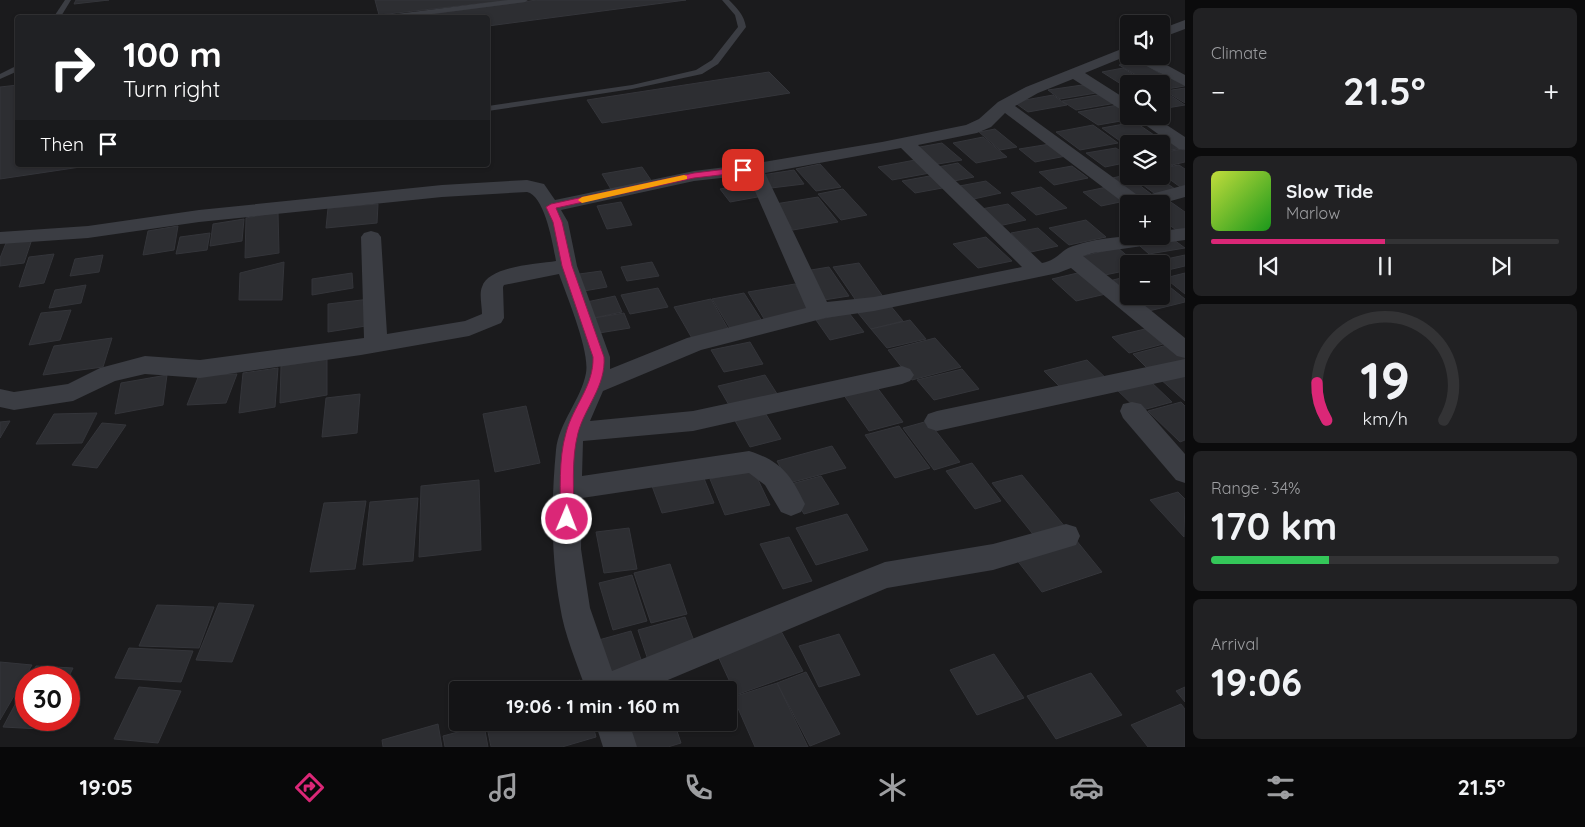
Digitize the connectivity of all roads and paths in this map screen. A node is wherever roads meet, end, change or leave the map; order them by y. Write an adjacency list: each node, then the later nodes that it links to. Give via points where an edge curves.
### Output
1 (68, 0): 4 (lane)
2 (525, 0): 5 (lane)
3 (725, 0): 16 (lane, via 738,12 742,27 715,62 699,72 632,87)
4 (58, 15)
5 (404, 15)
6 (1185, 24): 7 (street)
7 (1170, 30)
8 (1120, 56): 11 (street)
9 (1155, 65): 13 (street)
10 (15, 69): 12 (lane)
11 (1074, 73): 14 (street); 15 (street)
12 (0, 77)
13 (1185, 81)
14 (1120, 102)
15 (1004, 105): 18 (street, via 985,123 971,130); 22 (street)
16 (490, 109)
17 (1155, 125): 19 (street)
18 (906, 143): 20 (street); 30 (street)
19 (1185, 145)
20 (760, 168): 24 (street, via 694,176); 31 (street, via 755,171)
21 (1185, 191): 23 (street)
22 (1125, 195)
23 (1170, 195)
24 (551, 207): 27 (street, via 536,188 518,186 200,216 88,232); 29 (street, via 558,222)
25 (1177, 233): 28 (street, via 1090,247)
26 (371, 237): 32 (street)
27 (0, 238)
28 (1071, 257): 30 (street, via 1063,264); 33 (street)
29 (567, 266): 32 (street, via 497,280 492,287 493,318 470,328); 36 (street, via 598,357)
30 (1038, 270): 31 (street, via 866,306)
31 (818, 311): 36 (street, via 695,344)
32 (376, 344): 37 (street, via 200,369 146,365 108,374 74,392 14,401)
33 (1185, 350)
34 (1185, 368): 39 (street)
35 (902, 375): 40 (street, via 693,421)
36 (594, 385): 40 (street)
37 (0, 398)
38 (1132, 411): 41 (street)
39 (937, 421)
40 (572, 432): 42 (street)
41 (1185, 472)
42 (568, 488): 43 (street, via 749,462 759,464 773,474); 45 (street, via 567,549 574,608)
43 (791, 504)
44 (1066, 536): 46 (street, via 998,555 885,575)
45 (601, 681)
46 (626, 681)
47 (615, 731): 48 (street)
48 (620, 747)

